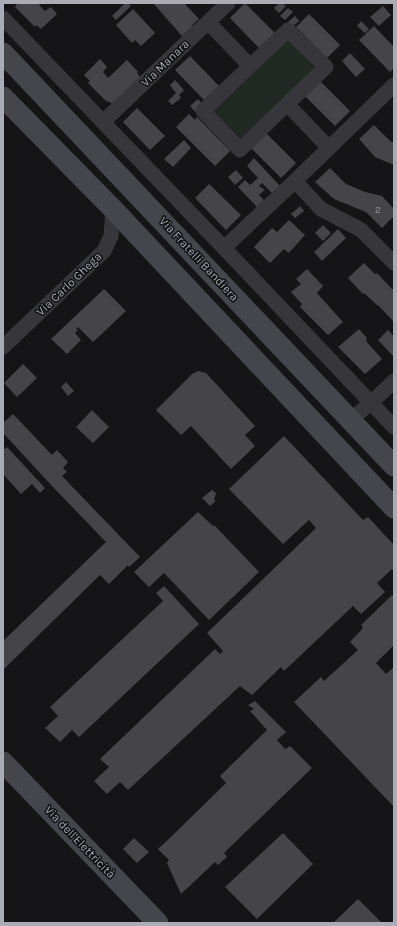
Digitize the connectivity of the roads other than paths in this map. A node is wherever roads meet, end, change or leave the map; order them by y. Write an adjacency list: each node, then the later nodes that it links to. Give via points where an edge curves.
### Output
1 (228, 3): 3 (street, Via Manara)
2 (3, 18): 9 (street, Via Fratelli Bandiera)
3 (208, 22): 5 (street); 9 (street, Via Manara)
4 (3, 53): 18 (main road, Via Fratelli Bandiera)
5 (250, 66): 8 (street, via 288,30 326,66); 8 (street, via 202,111 240,150)
6 (394, 85): 10 (street)
7 (3, 97): 12 (main road)
8 (287, 104): 10 (street)
9 (103, 122): 13 (street, Via Fratelli Bandiera)
10 (329, 148): 11 (street)
11 (295, 181): 13 (street); 14 (street, via 322,209 361,230)
12 (113, 209): 15 (street, Via Carlo Ghega, via 111,236 104,251); 21 (main road)
13 (224, 248): 17 (street, Via Fratelli Bandiera)
14 (394, 263)
15 (3, 347)
16 (394, 381): 17 (street)
17 (371, 403): 18 (street); 19 (street, Via Fratelli Bandiera)
18 (350, 420): 20 (main road, Via Fratelli Bandiera)
19 (394, 427)
20 (394, 466)
21 (394, 508)
22 (3, 762): 23 (main road, Via dell'Elettricità)
23 (158, 923)

